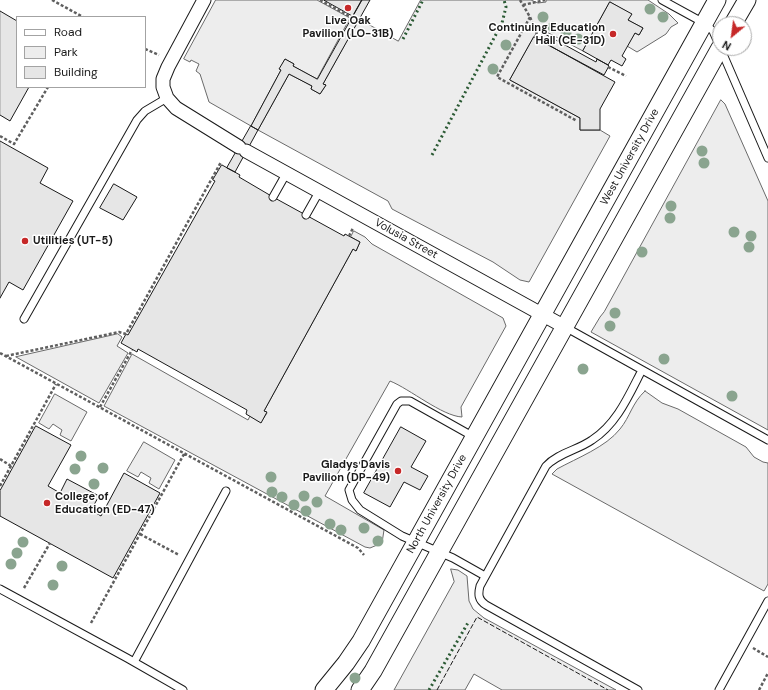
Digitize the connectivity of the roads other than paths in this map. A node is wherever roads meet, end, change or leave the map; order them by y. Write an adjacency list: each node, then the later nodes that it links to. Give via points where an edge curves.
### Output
1 (204, 0): 10 (street, via 163,79)
2 (662, 0): 6 (lane)
3 (717, 0): 6 (street, West University Drive)
4 (746, 0): 5 (street)
5 (737, 16)
6 (704, 23): 7 (lane); 16 (street, West University Drive)
7 (712, 30)
8 (716, 56): 18 (street)
9 (723, 56): 11 (lane)
10 (167, 98): 12 (street, Volusia Street, via 188,116); 17 (lane, via 145,111 137,120)
11 (768, 158)
12 (286, 174): 13 (street, Volusia Street); 14 (lane)
13 (319, 192): 15 (lane); 16 (street, Volusia Street)
14 (273, 197)
15 (306, 215)
16 (543, 314): 18 (street, Volusia Street); 20 (street, North University Drive)
17 (24, 319)
18 (565, 327): 19 (lane); 24 (street)
19 (642, 370): 21 (lane); 25 (lane, via 608,428 546,466)
20 (474, 437): 23 (street, North University Drive); 23 (lane, via 410,401 401,401 351,485 349,490 355,506 402,536)
21 (768, 440)
22 (226, 491): 28 (lane)
23 (417, 542): 24 (lane); 30 (street, North University Drive, via 361,641)
24 (439, 552): 25 (lane); 31 (street)
25 (485, 576): 32 (lane, via 478,594 481,602)
26 (0, 589): 28 (lane)
27 (768, 601): 33 (lane)
28 (134, 662): 29 (lane)
29 (183, 690)
30 (324, 690)
31 (360, 690)
32 (638, 690)
33 (719, 690)

